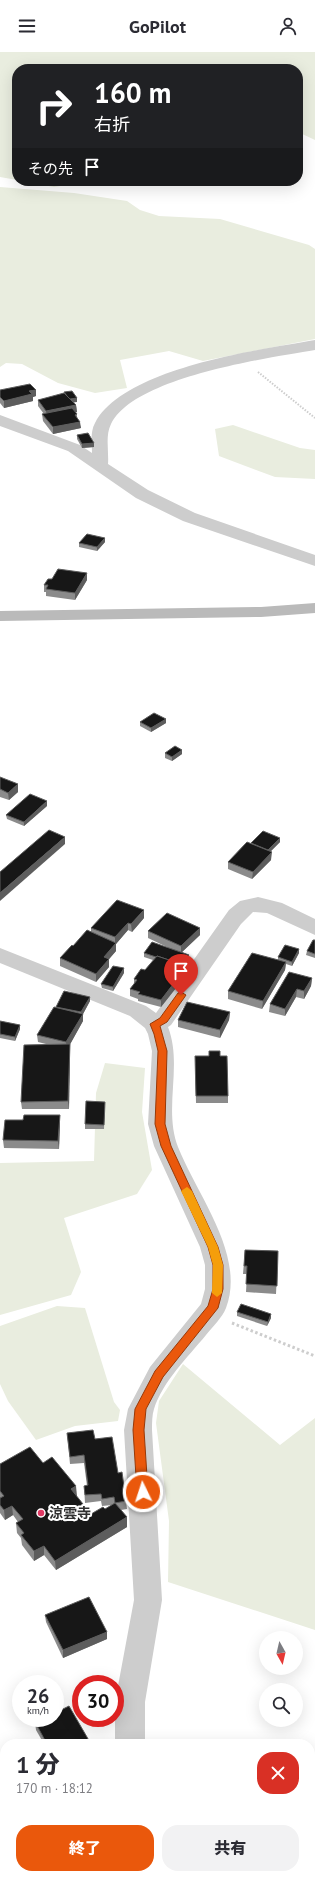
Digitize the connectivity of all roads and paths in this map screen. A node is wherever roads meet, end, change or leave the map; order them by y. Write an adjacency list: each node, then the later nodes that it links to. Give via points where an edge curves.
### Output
1 (315, 345): 2 (street)
2 (232, 362): 3 (path, via 265,377); 5 (street, via 196,370 125,398 102,424)
3 (315, 418)
4 (0, 420): 5 (street, via 74,448)
5 (100, 465): 6 (street, via 142,494 189,517)
6 (315, 561)
7 (315, 608): 8 (street, via 261,612)
8 (0, 616)
9 (315, 928): 11 (street, via 264,904 242,909 163,1020)
10 (0, 955): 11 (street, via 138,1011)
11 (155, 1024): 12 (street, via 163,1051 160,1124 166,1146 213,1247 218,1265 218,1289)
12 (210, 1311): 13 (path, via 237,1326); 14 (street, via 159,1374 141,1409 138,1430 148,1600 130,1702)
13 (315, 1356)
14 (130, 1739)

